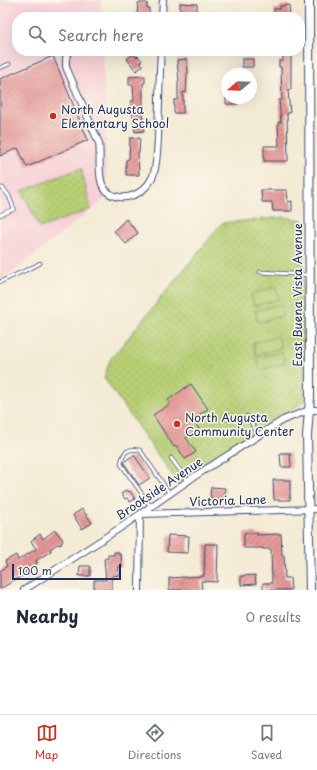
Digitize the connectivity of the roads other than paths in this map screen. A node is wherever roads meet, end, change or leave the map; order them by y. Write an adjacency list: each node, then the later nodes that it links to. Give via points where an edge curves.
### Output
1 (163, 0): 3 (street)
2 (309, 0): 10 (main road, East Buena Vista Avenue)
3 (162, 12)
4 (67, 56): 5 (street, via 66,67 99,143 99,173 102,184 108,192 121,197 139,192 149,183 153,174 157,155)
5 (161, 56)
6 (10, 64): 7 (lane)
7 (0, 68)
8 (0, 188): 9 (lane, via 9,196 14,209)
9 (0, 215)
10 (313, 230): 13 (main road, East Buena Vista Avenue)
11 (40, 263): 14 (lane)
12 (260, 272): 13 (lane)
13 (309, 275): 15 (main road, East Buena Vista Avenue)
14 (0, 282)
15 (313, 346): 16 (main road, East Buena Vista Avenue)
16 (313, 410): 18 (street, Brookside Avenue, via 283,420); 23 (main road, East Buena Vista Avenue, via 308,435)
17 (246, 416): 18 (lane)
18 (259, 435): 20 (street, Brookside Avenue)
19 (172, 458): 20 (lane)
20 (188, 482): 21 (street, Brookside Avenue)
21 (170, 494): 22 (street, Brookside Avenue); 22 (lane, via 140,450 126,451 121,464)
22 (151, 507): 24 (street, Brookside Avenue)
23 (313, 508): 24 (street, Victoria Lane); 27 (main road, East Buena Vista Avenue)
24 (140, 514): 25 (street, Brookside Avenue); 26 (street)
25 (24, 590)
26 (139, 590)
27 (310, 590)

